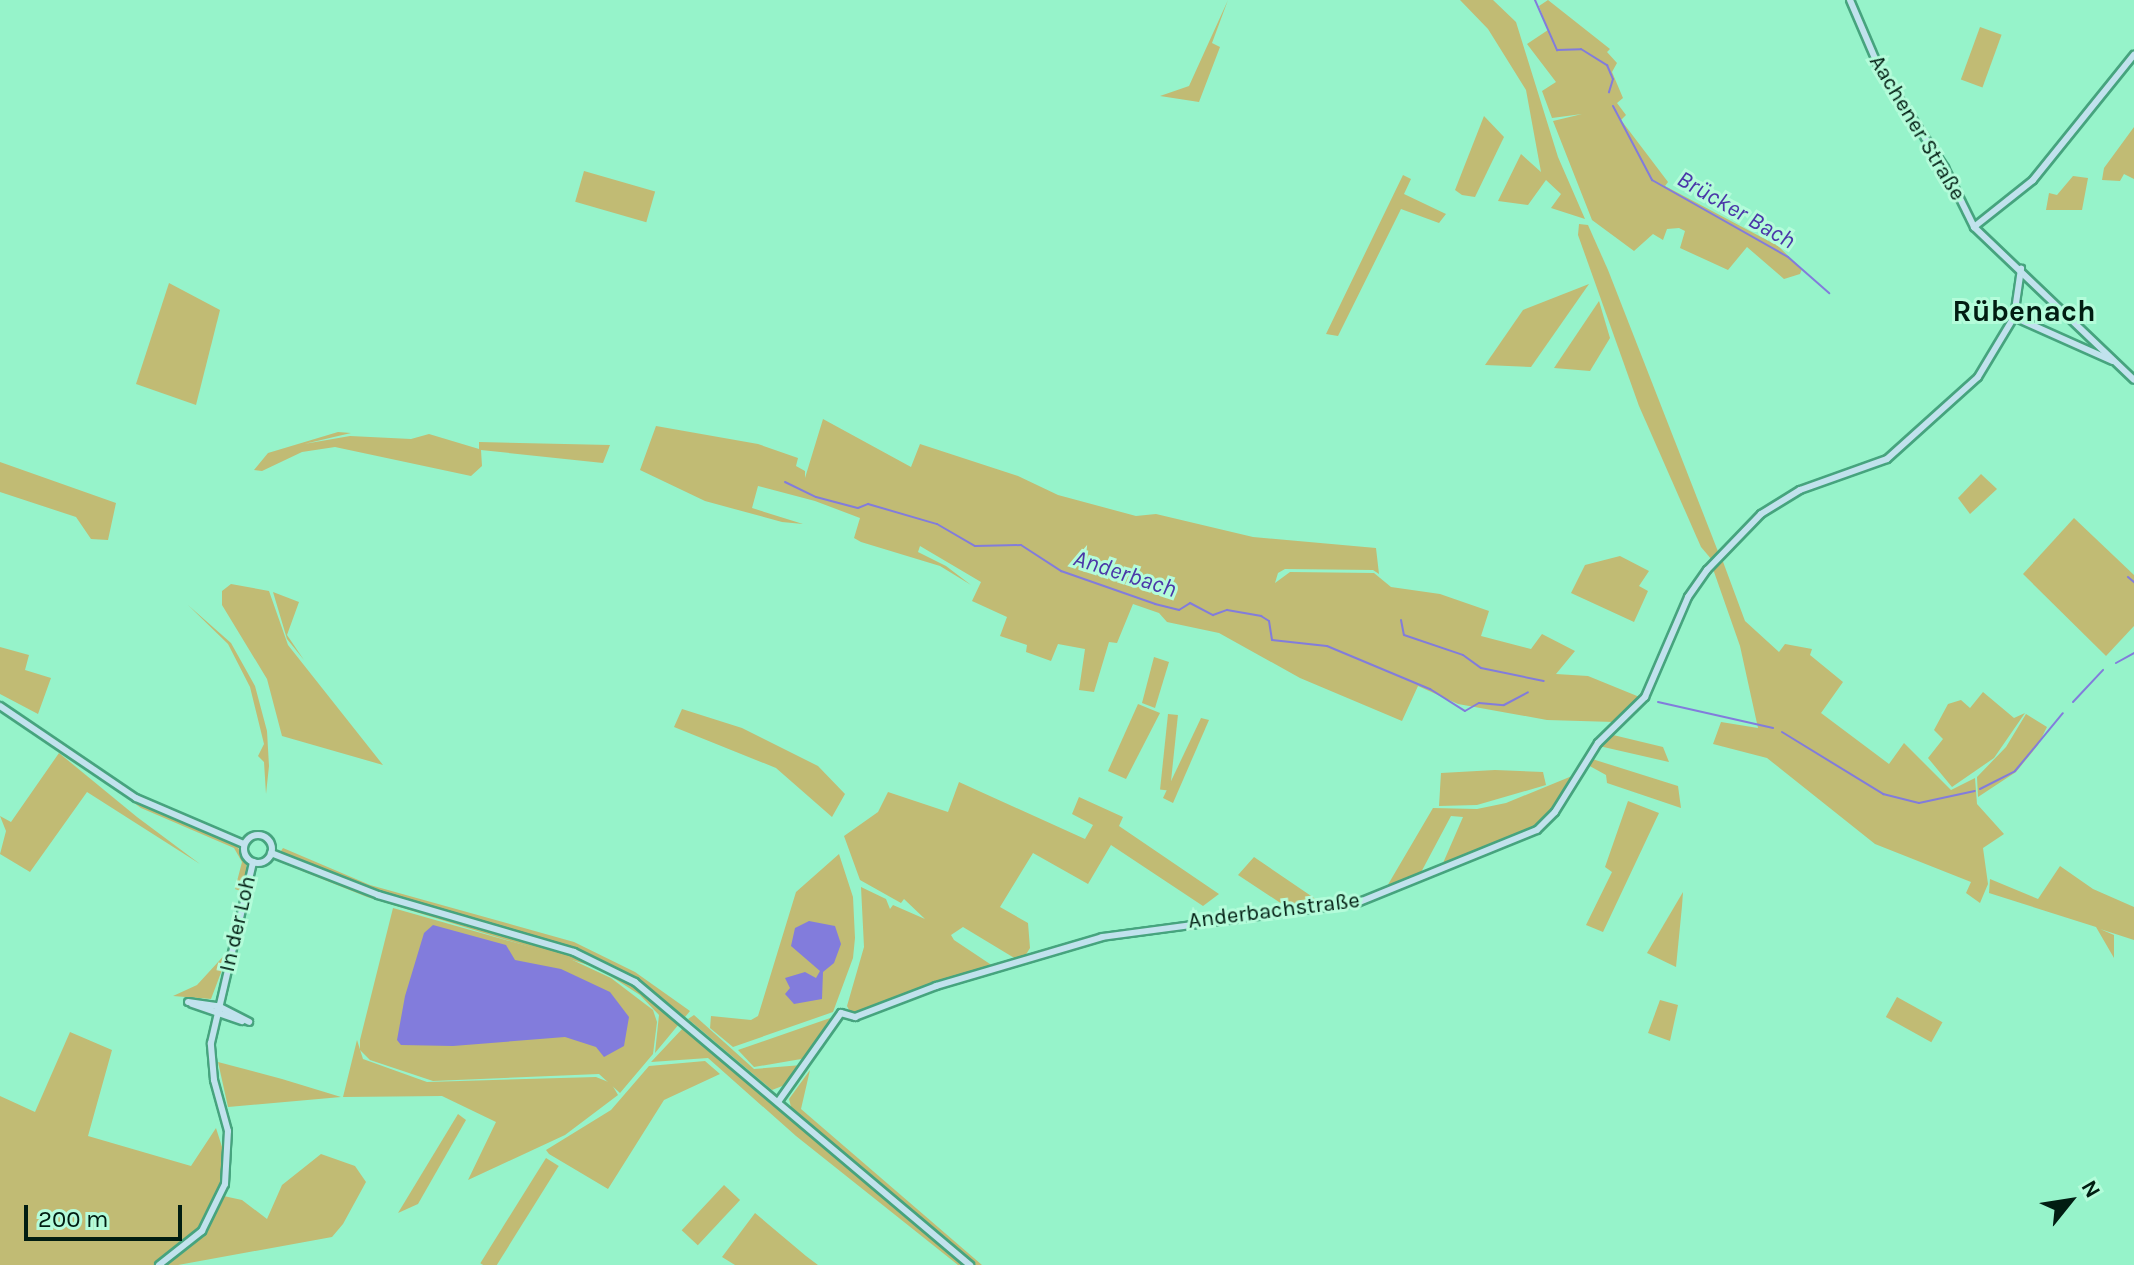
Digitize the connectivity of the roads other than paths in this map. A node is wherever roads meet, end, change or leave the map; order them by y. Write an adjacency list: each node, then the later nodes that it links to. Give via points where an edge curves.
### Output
1 (1850, 0): 3 (main road, Aachener Straße, via 1880,70 1945,168)
2 (2134, 55): 3 (main road, via 2026,186)
3 (1974, 227): 4 (main road, Aachener Straße)
4 (2021, 269): 5 (main road, Anderbachstraße); 6 (main road, Aachener Straße)
5 (2014, 317): 6 (main road); 14 (main road, Anderbachstraße, via 1987,368 1892,455 1783,500 1759,516 1707,570 1688,597 1645,697 1598,743 1548,820 1525,836 1357,903 1102,937 936,986 855,1017 841,1013)
6 (2114, 361): 7 (main road, Aachener Straße)
7 (2134, 380)
8 (0, 706): 9 (main road, via 147,804)
9 (244, 844): 10 (main road, via 253,835 264,836); 11 (main road)
10 (271, 853): 11 (main road, via 264,861); 14 (main road, via 378,895 605,965 662,1001)
11 (253, 862): 12 (main road, In der Loh)
12 (218, 1006): 13 (main road, In der Loh); 13 (main road, via 188,1002); 13 (main road, via 249,1022)
13 (216, 1014): 15 (main road, In der Loh, via 210,1062 228,1131 225,1184 202,1231)
14 (778, 1102): 16 (main road)
15 (159, 1265)
16 (970, 1265)

